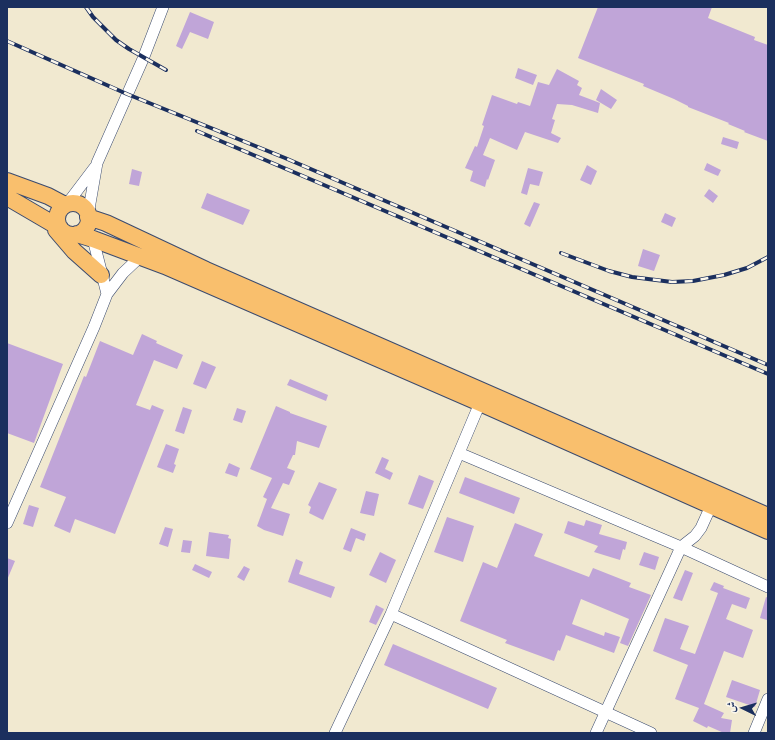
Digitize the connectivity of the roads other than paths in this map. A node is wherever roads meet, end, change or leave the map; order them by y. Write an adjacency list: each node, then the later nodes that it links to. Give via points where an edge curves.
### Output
1 (163, 7): 2 (street)
2 (97, 163): 5 (street); 6 (street)
3 (7, 181): 5 (highway)
4 (7, 197): 7 (highway)
5 (66, 205): 6 (highway, via 80,205); 7 (highway, via 58,213 57,223)
6 (88, 216): 8 (highway, via 84,230); 16 (highway)
7 (54, 224): 8 (highway, via 67,234); 11 (highway, via 74,251)
8 (77, 234): 9 (highway)
9 (93, 239): 10 (highway); 11 (street)
10 (140, 257): 12 (street, via 123,273); 13 (highway)
11 (101, 275): 12 (street)
12 (107, 294): 17 (street)
13 (480, 403): 14 (street); 15 (highway)
14 (459, 452): 19 (street); 21 (street)
15 (711, 506): 18 (highway); 19 (street, via 701,528)
16 (768, 516)
17 (7, 523)
18 (768, 531)
19 (681, 547): 20 (street); 23 (street)
20 (768, 587)
21 (391, 614): 23 (street); 24 (street)
22 (768, 700): 27 (street)
23 (606, 711): 25 (street); 26 (street)
24 (335, 733)
25 (596, 733)
26 (651, 733)
27 (754, 733)

